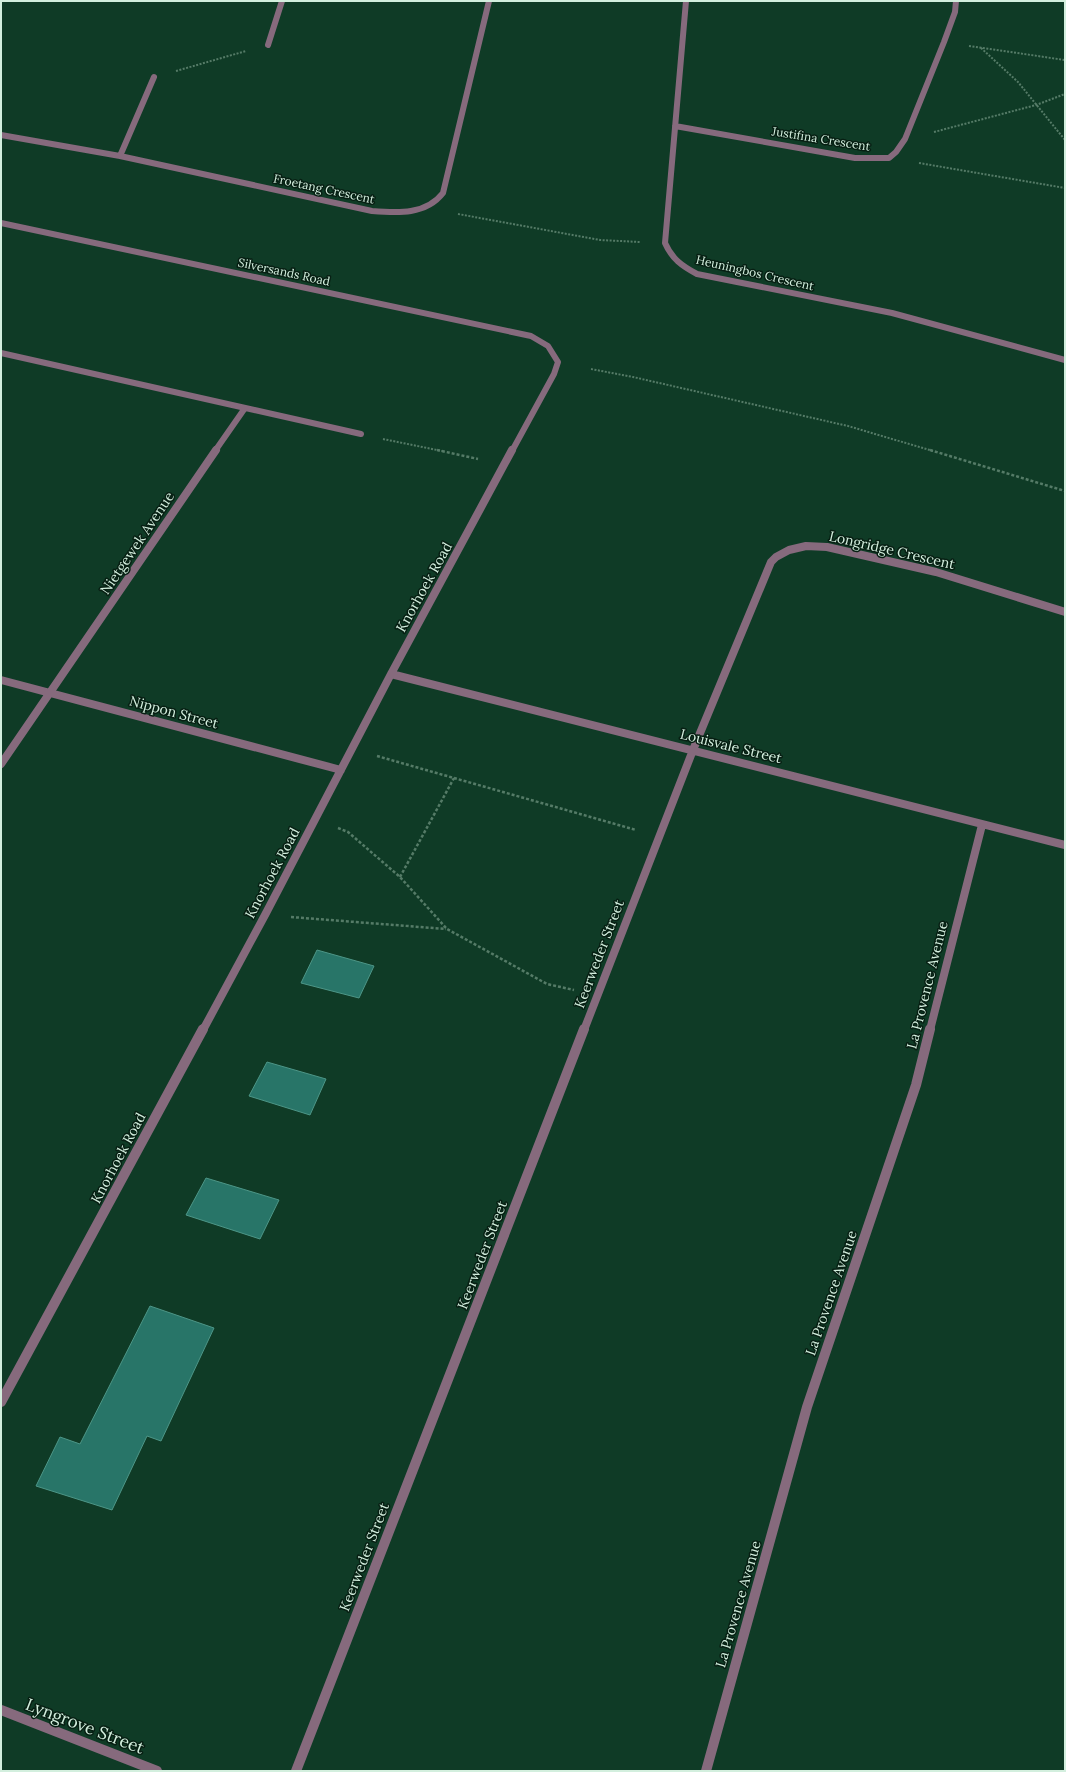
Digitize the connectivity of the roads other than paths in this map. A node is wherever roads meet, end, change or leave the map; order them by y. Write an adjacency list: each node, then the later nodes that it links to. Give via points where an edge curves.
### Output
1 (282, 1): 5 (street)
2 (489, 1): 9 (street, Froetang Crescent, via 446,186 441,198 426,207 396,213 372,210)
3 (686, 1): 7 (street)
4 (956, 1): 7 (street, Justifina Crescent, via 955,12 944,42 905,139 888,158 855,158)
5 (268, 45)
6 (154, 77): 9 (street)
7 (675, 126): 13 (street, Heuningbos Crescent, via 664,243 676,263 697,274 898,315)
8 (1, 135): 9 (street, Froetang Crescent)
9 (120, 156)
10 (1, 223): 12 (street, Silversands Road, via 532,336 546,343)
11 (1, 353): 14 (street)
12 (555, 354): 17 (street, Knorhoek Road, via 558,362 554,374)
13 (1065, 360)
14 (245, 408): 15 (street); 19 (street, Nietgewek Avenue)
15 (361, 434)
16 (1065, 612): 20 (street, Longridge Crescent, via 936,572 835,549 806,546 789,550 771,562)
17 (391, 674): 20 (street, Louisvale Street); 22 (street, Knorhoek Road)
18 (1, 680): 19 (street, Nippon Street)
19 (50, 693): 21 (street, Nietgewek Avenue); 22 (street, Nippon Street)
20 (693, 750): 23 (street, Louisvale Street); 28 (street, Keerweder Street)
21 (1, 764)
22 (341, 770): 25 (street, Knorhoek Road)
23 (982, 825): 24 (street, Louisvale Street); 29 (street, La Provence Avenue, via 916,1085 807,1407)
24 (1065, 845)
25 (1, 1402)
26 (1, 1710): 27 (street, Lyngrove Street)
27 (157, 1771)
28 (296, 1771)
29 (706, 1771)

